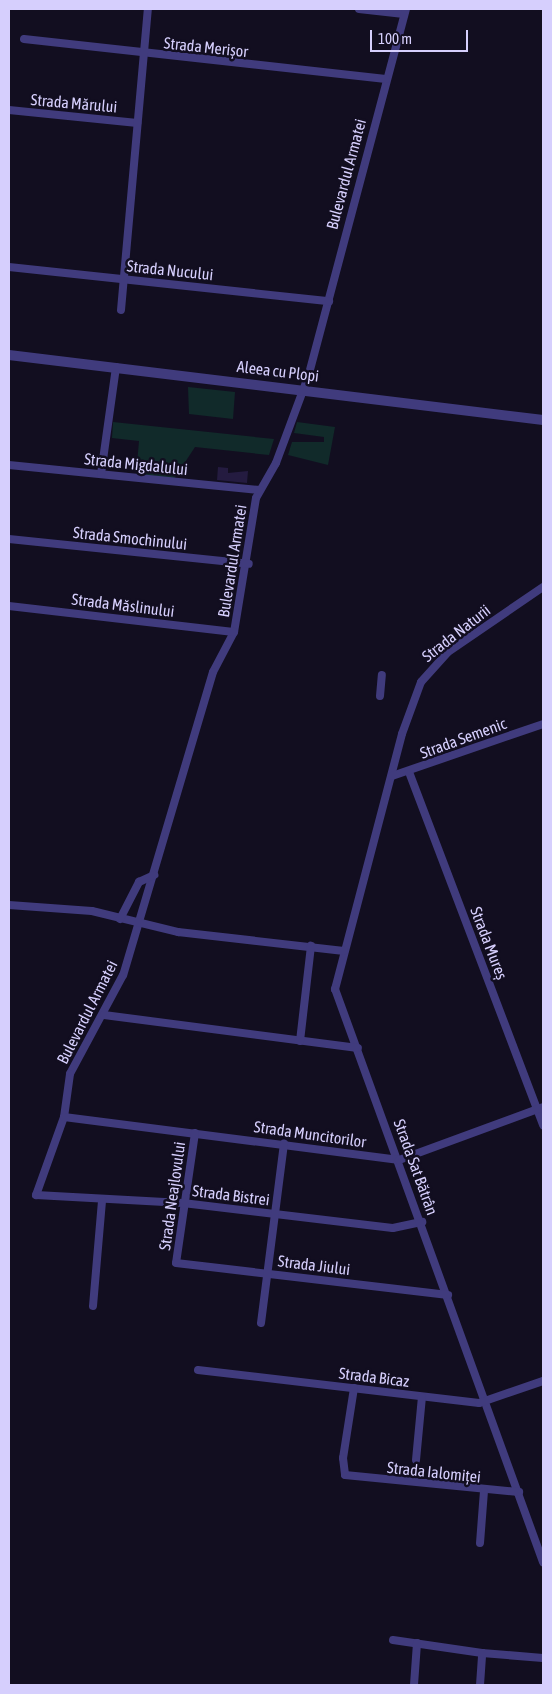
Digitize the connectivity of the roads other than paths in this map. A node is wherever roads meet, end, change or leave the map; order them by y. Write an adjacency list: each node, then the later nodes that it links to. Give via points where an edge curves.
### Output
1 (148, 9): 5 (street)
2 (359, 9): 3 (street)
3 (405, 11): 6 (street, Bulevardul Armatei)
4 (24, 39): 5 (street, Strada Merișor)
5 (144, 54): 6 (street, Strada Merișor); 8 (street)
6 (386, 79): 11 (street, Bulevardul Armatei)
7 (9, 110): 8 (street, Strada Mărului)
8 (137, 123): 10 (street)
9 (9, 266): 10 (street, Strada Nucului)
10 (123, 278): 11 (street, Strada Nucului); 12 (street)
11 (329, 301): 15 (street, Bulevardul Armatei)
12 (121, 310)
13 (9, 355): 14 (street, Aleea cu Plopi)
14 (116, 367): 15 (street, Aleea cu Plopi); 18 (street)
15 (304, 389): 16 (street, Aleea cu Plopi); 19 (street, Bulevardul Armatei, via 276,463)
16 (543, 420)
17 (9, 465): 18 (street, Strada Migdalului)
18 (102, 474): 19 (street, Strada Migdalului)
19 (260, 490): 21 (street, Bulevardul Armatei)
20 (9, 539): 21 (street, Strada Smochinului)
21 (248, 564): 24 (street, Bulevardul Armatei)
22 (543, 587): 29 (street, Strada Naturii, via 429,668 413,701)
23 (9, 606): 24 (street, Strada Măslinului)
24 (234, 632): 30 (street, Bulevardul Armatei, via 213,672)
25 (382, 675): 26 (street)
26 (380, 696)
27 (543, 724): 28 (street, Strada Semenic)
28 (409, 772): 29 (street, Strada Semenic); 39 (street, Strada Mureș)
29 (392, 776): 35 (street, Strada Sat Bătrân)
30 (154, 875): 32 (street, via 134,888); 33 (street, Bulevardul Armatei)
31 (9, 905): 32 (street, via 92,911)
32 (120, 919): 33 (street)
33 (140, 925): 34 (street); 36 (street, Bulevardul Armatei)
34 (311, 946): 35 (street); 37 (street)
35 (344, 952): 38 (street, Strada Sat Bătrân, via 335,998)
36 (104, 1015): 37 (street); 40 (street, Bulevardul Armatei, via 70,1074)
37 (300, 1041): 38 (street)
38 (358, 1048): 44 (street, Strada Sat Bătrân)
39 (540, 1108): 41 (street, Strada Mureș); 44 (street, Strada Muncitorilor)
40 (64, 1118): 42 (street, Strada Muncitorilor); 45 (street, Bulevardul Armatei)
41 (543, 1125)
42 (195, 1133): 43 (street, Strada Muncitorilor); 47 (street, Strada Neajlovului)
43 (284, 1143): 44 (street, Strada Muncitorilor); 48 (street)
44 (399, 1160): 49 (street, Strada Sat Bătrân)
45 (36, 1195): 46 (street, Strada Bistrei)
46 (102, 1200): 47 (street, Strada Bistrei); 53 (street)
47 (183, 1203): 48 (street, Strada Bistrei); 50 (street, Strada Neajlovului)
48 (276, 1214): 49 (street, Strada Bistrei, via 393,1228); 51 (street)
49 (422, 1222): 52 (street, Strada Sat Bătrân)
50 (176, 1263): 51 (street, Strada Jiului)
51 (268, 1273): 52 (street, Strada Jiului); 54 (street)
52 (448, 1295): 59 (street, Strada Sat Bătrân)
53 (92, 1306)
54 (261, 1323)
55 (198, 1370): 57 (street, Strada Bicaz)
56 (543, 1381): 59 (street, Strada Bicaz)
57 (354, 1388): 58 (street, Strada Bicaz); 61 (street, Strada Ialomiței, via 343,1458 345,1475)
58 (422, 1396): 59 (street, Strada Bicaz, via 479,1403); 60 (street)
59 (487, 1400): 62 (street, Strada Sat Bătrân)
60 (416, 1460)
61 (484, 1491): 62 (street, Strada Ialomiței); 63 (street)
62 (519, 1492): 64 (street, Strada Sat Bătrân)
63 (480, 1543)
64 (543, 1562)
65 (393, 1640): 66 (street)
66 (417, 1643): 67 (street); 69 (street)
67 (482, 1652): 68 (street); 70 (street)
68 (543, 1658)
69 (414, 1685)
70 (480, 1685)

